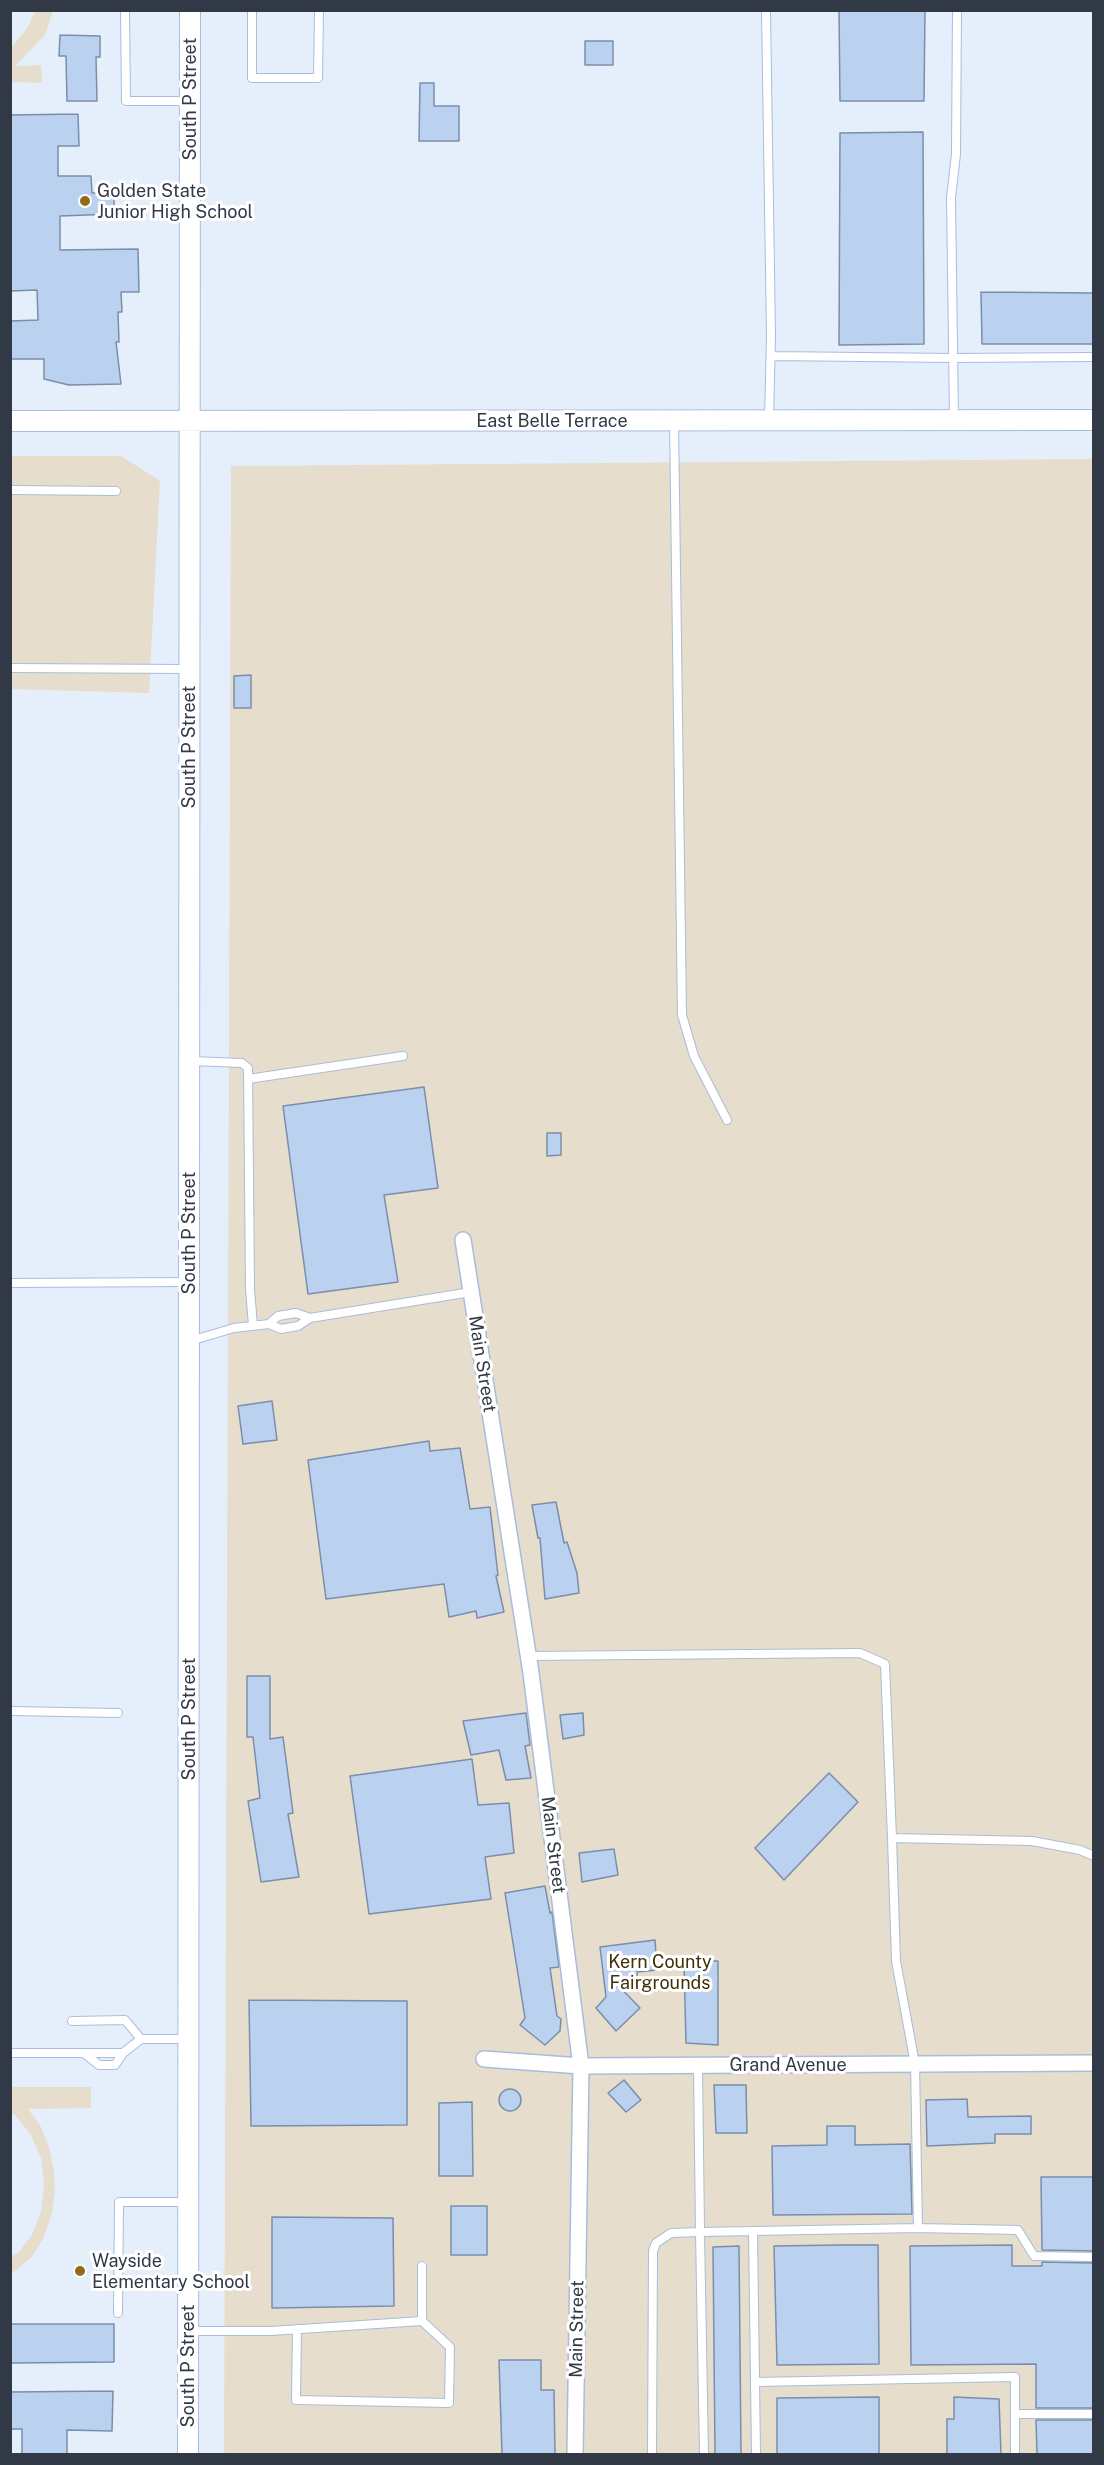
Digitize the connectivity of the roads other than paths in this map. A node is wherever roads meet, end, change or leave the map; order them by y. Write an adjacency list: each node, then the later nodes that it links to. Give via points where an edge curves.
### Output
1 (125, 10): 7 (lane, via 126,101)
2 (190, 10): 7 (street, South P Street)
3 (252, 10): 4 (lane, via 252,78 318,78)
4 (319, 10)
5 (766, 10): 8 (lane)
6 (957, 10): 10 (lane, via 956,154 951,198)
7 (190, 101): 16 (street, South P Street)
8 (771, 356): 10 (lane); 12 (lane)
9 (1094, 357): 10 (lane)
10 (953, 358): 13 (lane)
11 (674, 420): 12 (street, East Belle Terrace); 16 (street, East Belle Terrace); 24 (lane, via 682,1015 694,1056)
12 (769, 420): 13 (street, East Belle Terrace)
13 (954, 420): 14 (street, East Belle Terrace)
14 (1094, 420)
15 (10, 421): 16 (street, East Belle Terrace)
16 (189, 421): 20 (street, South P Street)
17 (10, 490): 18 (lane)
18 (116, 491)
19 (10, 668): 20 (lane)
20 (189, 669): 22 (street, South P Street)
21 (403, 1056): 23 (lane)
22 (189, 1061): 23 (lane, via 242,1063 248,1068); 26 (street, South P Street)
23 (248, 1079): 31 (lane)
24 (727, 1120)
25 (462, 1240): 28 (street, Main Street)
26 (189, 1282): 27 (lane); 32 (street, South P Street)
27 (10, 1283)
28 (471, 1292): 29 (lane); 33 (street, Main Street)
29 (310, 1318): 30 (lane, via 298,1326 281,1329); 30 (lane, via 296,1313 278,1316)
30 (269, 1324): 31 (lane)
31 (253, 1326): 32 (lane)
32 (189, 1341): 40 (street, South P Street)
33 (528, 1656): 36 (lane, via 860,1653 885,1664); 45 (street, Main Street)
34 (10, 1711): 35 (lane)
35 (118, 1713)
36 (892, 1838): 37 (lane, via 1032,1841); 44 (lane, via 896,1961)
37 (1094, 1856)
38 (72, 2021): 39 (lane, via 125,2020)
39 (141, 2039): 40 (lane); 41 (lane, via 115,2065 99,2065 85,2054)
40 (188, 2039): 47 (street, South P Street)
41 (10, 2053)
42 (484, 2059): 45 (street, Grand Avenue)
43 (1094, 2063): 44 (street, Grand Avenue)
44 (915, 2064): 46 (street, Grand Avenue); 48 (lane)
45 (580, 2066): 46 (street, Grand Avenue); 61 (street, Main Street)
46 (698, 2066): 50 (lane)
47 (189, 2202): 53 (lane, via 118,2202); 56 (street, South P Street)
48 (918, 2228): 49 (lane); 51 (lane, via 1018,2230 1034,2256)
49 (753, 2231): 50 (lane); 57 (lane)
50 (700, 2232): 62 (lane, via 671,2233 656,2243 653,2251); 63 (lane)
51 (1094, 2256)
52 (422, 2266): 54 (lane)
53 (117, 2313)
54 (422, 2321): 55 (lane); 55 (lane, via 450,2347 449,2403 296,2400)
55 (297, 2329): 56 (lane)
56 (188, 2331): 60 (street, South P Street)
57 (755, 2382): 58 (lane, via 1015,2377); 64 (lane)
58 (1015, 2414): 59 (lane); 65 (lane)
59 (1094, 2414)
60 (188, 2454)
61 (575, 2454)
62 (652, 2454)
63 (704, 2454)
64 (756, 2454)
65 (1015, 2454)

